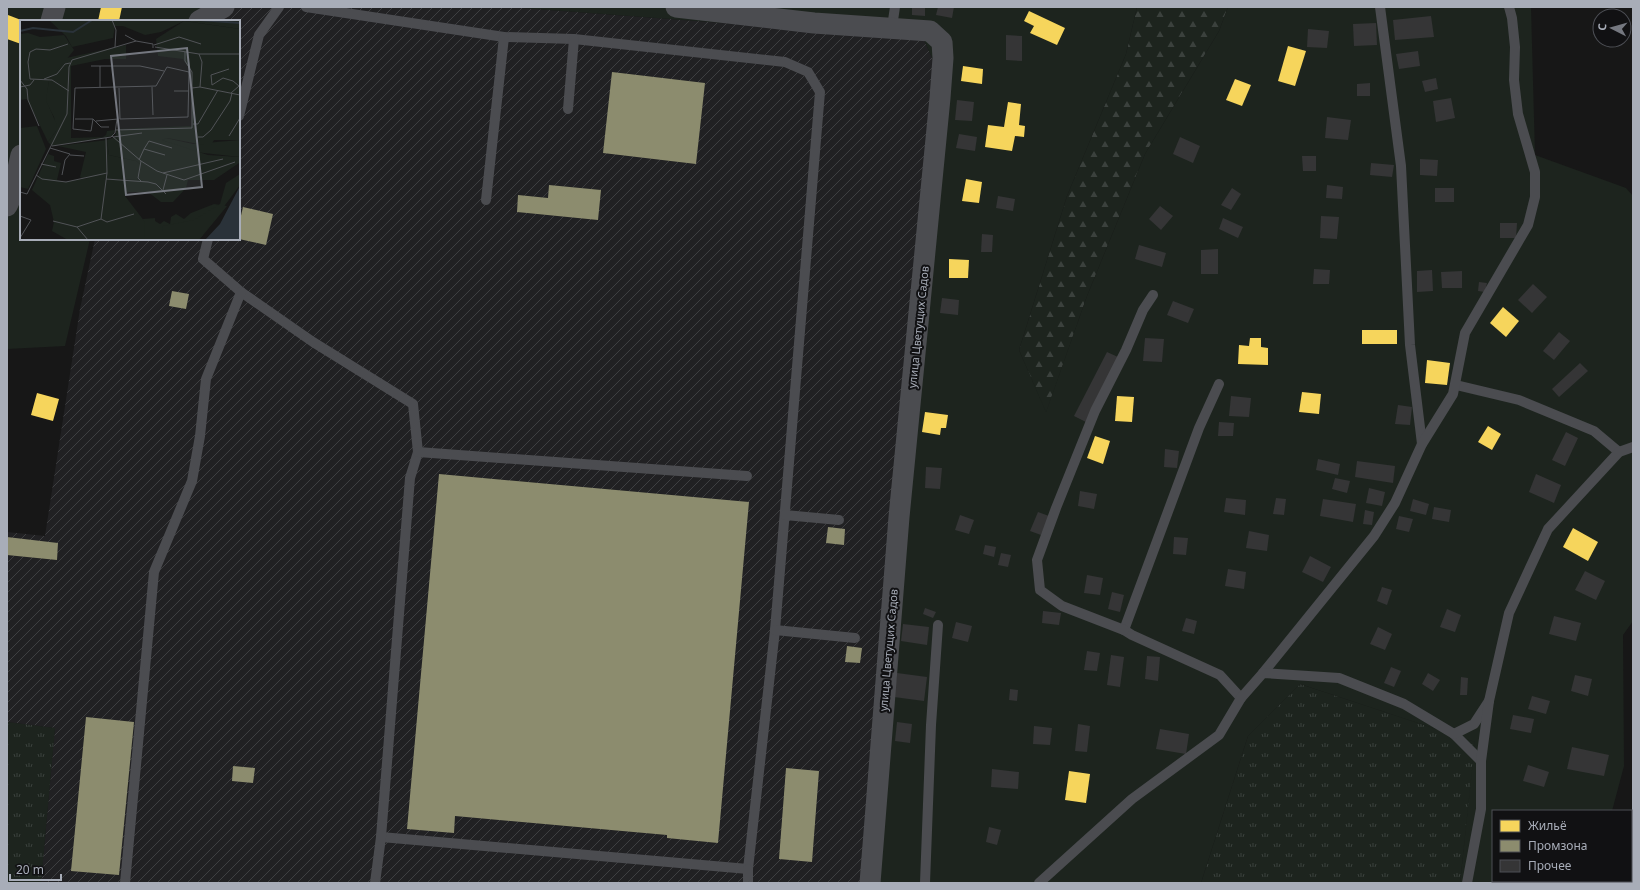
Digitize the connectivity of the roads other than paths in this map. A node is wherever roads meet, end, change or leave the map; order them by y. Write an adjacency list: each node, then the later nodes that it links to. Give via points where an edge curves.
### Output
1 (55, 7): 9 (street)
2 (224, 7): 10 (street)
3 (279, 7): 15 (lane, via 259,35)
4 (306, 7): 12 (lane)
5 (676, 7): 11 (street, улица Цветущих Садов, via 814,23)
6 (895, 7): 11 (lane)
7 (1380, 7): 24 (lane, via 1401,166 1410,344)
8 (1509, 7): 23 (lane, via 1515,47 1514,80 1518,114 1535,172 1535,197 1528,225 1465,334)
9 (51, 20)
10 (201, 20)
11 (892, 27): 45 (street, улица Цветущих Садов, via 930,31 942,42 943,58 899,517)
12 (504, 37): 13 (lane); 17 (lane)
13 (574, 39): 14 (lane); 29 (lane, via 784,62 808,72 820,92)
14 (568, 110)
15 (240, 112)
16 (20, 159): 18 (street)
17 (486, 200)
18 (7, 206)
19 (208, 240): 20 (lane, via 203,258)
20 (241, 292): 26 (lane, via 313,342 413,404); 42 (lane, via 206,379 192,481 154,572)
21 (1153, 295): 33 (lane, via 1143,310 1095,411 1037,560 1040,590 1062,606)
22 (1219, 384): 33 (lane, via 1199,428)
23 (1456, 385): 24 (lane); 27 (lane, via 1519,400 1594,431)
24 (1422, 444): 35 (lane, via 1395,503 1374,536)
25 (1633, 447): 27 (lane)
26 (418, 452): 28 (lane); 40 (lane, via 410,478)
27 (1619, 452): 37 (lane, via 1548,529 1509,613)
28 (747, 476)
29 (785, 515): 30 (lane); 32 (lane)
30 (839, 520)
31 (938, 625): 46 (lane)
32 (774, 630): 34 (lane); 41 (lane)
33 (1124, 630): 36 (lane, via 1132,636 1220,674)
34 (855, 638)
35 (1263, 673): 36 (lane); 38 (lane, via 1339,678 1404,704)
36 (1240, 698): 47 (lane, via 1219,735 1132,799)
37 (1489, 701): 38 (lane, via 1474,724); 39 (lane)
38 (1454, 734): 39 (lane)
39 (1481, 761): 48 (lane, via 1481,809)
40 (381, 837): 41 (lane); 43 (lane)
41 (748, 869): 44 (lane)
42 (125, 883)
43 (375, 883)
44 (748, 883)
45 (870, 883)
46 (925, 883)
47 (1039, 883)
48 (1467, 883)

